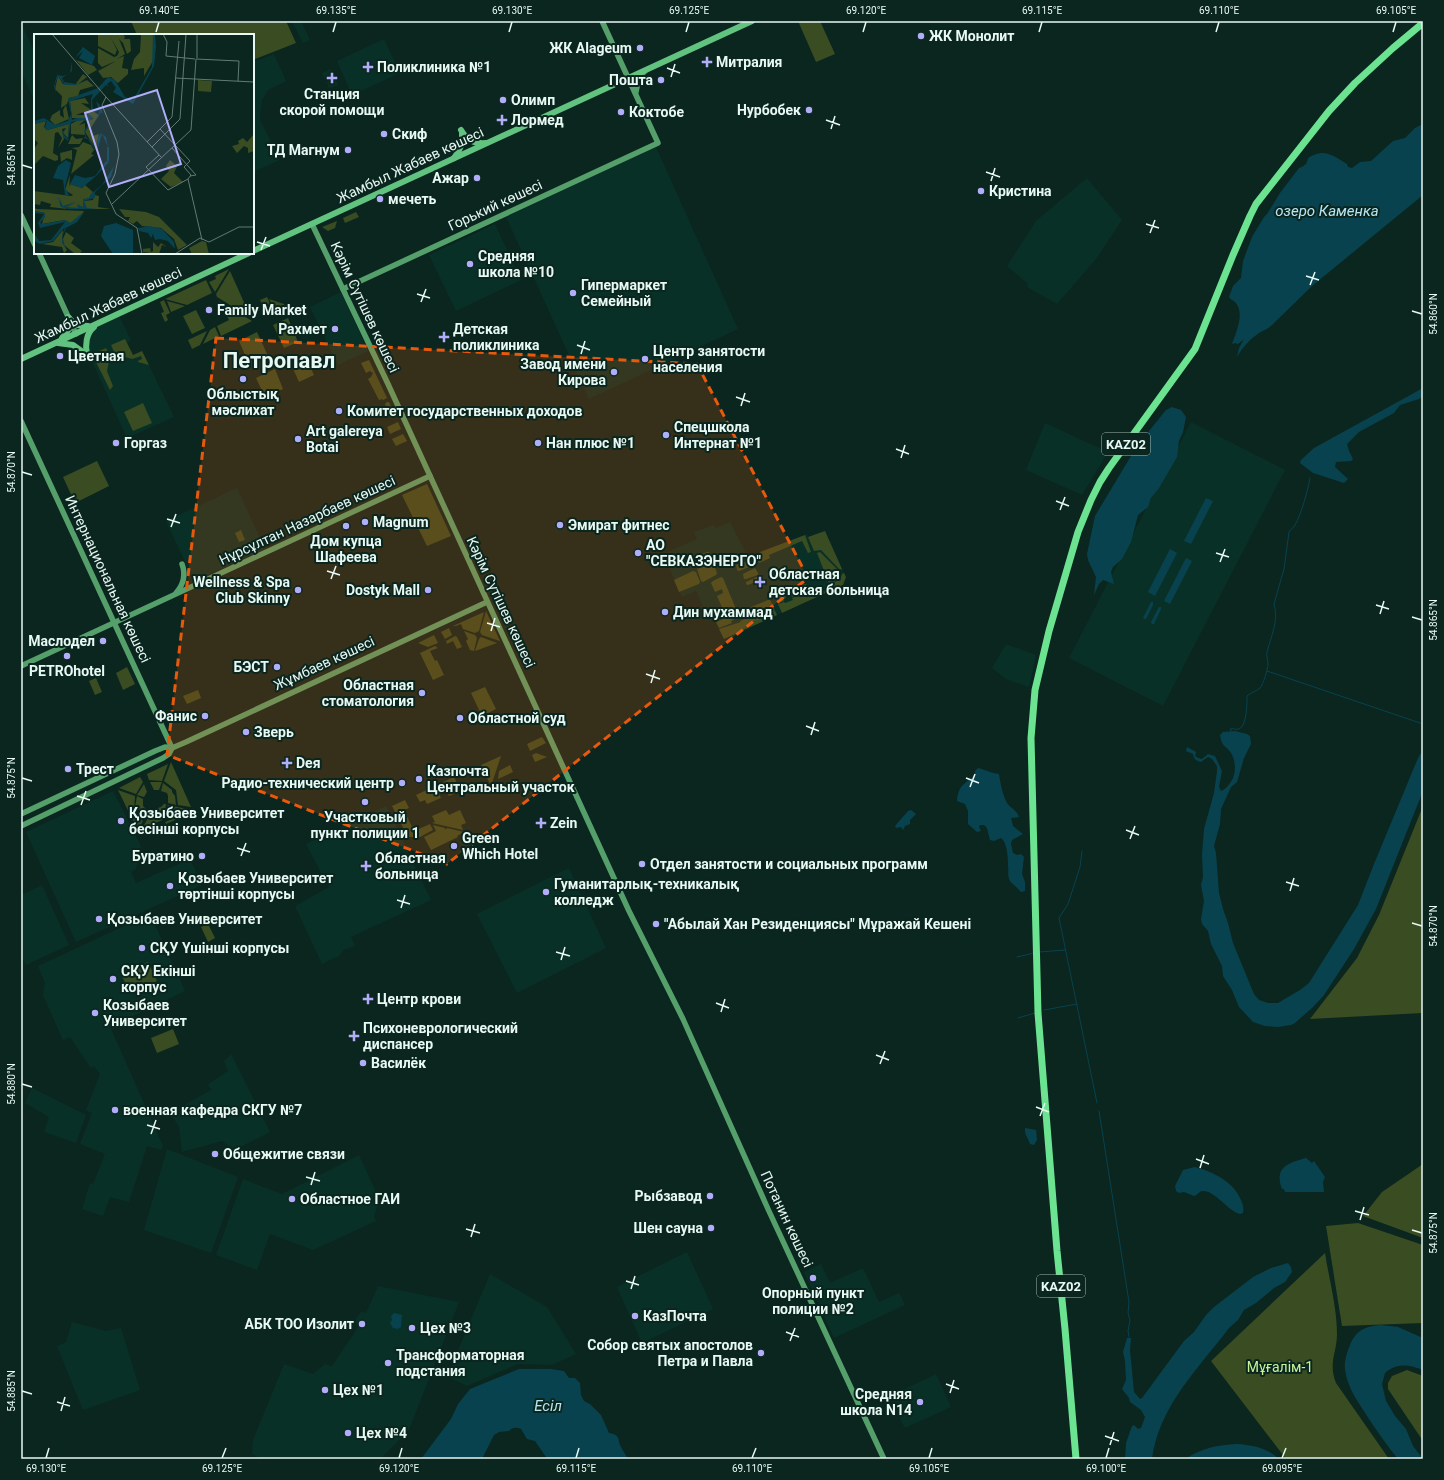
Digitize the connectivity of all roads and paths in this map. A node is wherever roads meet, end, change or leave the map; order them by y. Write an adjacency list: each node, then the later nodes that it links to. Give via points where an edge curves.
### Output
1 (602, 21): 5 (main road)
2 (752, 21): 4 (main road, Жамбыл Жабаев көшесі)
3 (1423, 23): 33 (highway, KAZ02, via 1355,83 1329,111 1256,204 1232,255 1195,349 1109,468 1094,495 1066,569 1036,681 1031,766 1038,1012)
4 (646, 70): 5 (main road, Жамбыл Жабаев көшесі); 6 (main road, via 639,77)
5 (629, 78): 6 (main road); 7 (main road, Жамбыл Жабаев көшесі)
6 (637, 96): 15 (main road, Горький көшесі, via 658,143)
7 (489, 142): 8 (main road, Жамбыл Жабаев көшесі); 8 (main road, via 473,142 466,138 461,130 462,142 458,153)
8 (452, 159): 10 (main road, Жамбыл Жабаев көшесі)
9 (21, 215): 11 (main road)
10 (312, 224): 12 (main road, Жамбыл Жабаев көшесі); 15 (main road, Кәрім Сүтішев көшесі)
11 (34, 243)
12 (254, 251)
13 (39, 254): 16 (main road)
14 (247, 254): 17 (main road, Жамбыл Жабаев көшесі)
15 (343, 289): 22 (main road, Кәрім Сүтішев көшесі)
16 (68, 316): 17 (main road, via 73,324 78,326); 18 (main road); 19 (main road, via 69,330)
17 (97, 324): 18 (main road, Жамбыл Жабаев көшесі); 19 (main road, via 91,329 88,337 87,355 73,345)
18 (76, 334): 19 (main road, Жамбыл Жабаев көшесі)
19 (57, 343): 20 (main road, Жамбыл Жабаев көшесі)
20 (21, 359)
21 (21, 421): 26 (main road, Интернациональная көшесі)
22 (430, 476): 24 (main road, Нұрсұлтан Назарбаев көшесі); 25 (main road, Кәрім Сүтішев көшесі)
23 (182, 564): 24 (main road, via 185,577)
24 (174, 595): 26 (main road, Нұрсұлтан Назарбаев көшесі)
25 (487, 602): 28 (main road, Жұмбаев көшесі); 31 (main road, Кәрім Сүтішев көшесі)
26 (114, 623): 27 (main road, Нұрсұлтан Назарбаев көшесі); 28 (main road, Интернациональная көшесі)
27 (21, 666)
28 (172, 748): 29 (main road, Жұмбаев көшесі, via 165,747 155,751); 30 (main road, Жұмбаев көшесі, via 163,758)
29 (21, 814)
30 (21, 826)
31 (668, 990): 32 (main road, Потанин көшесі)
32 (884, 1459)
33 (1076, 1459)

